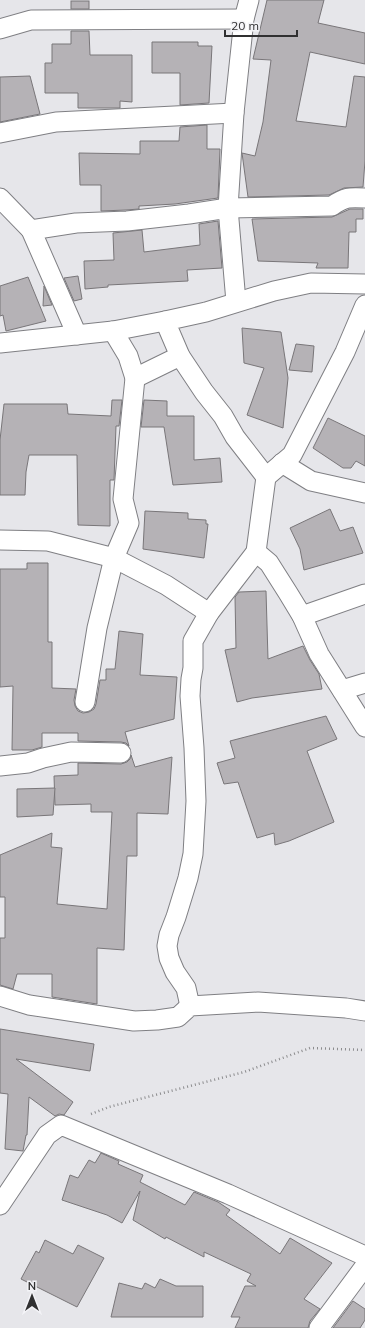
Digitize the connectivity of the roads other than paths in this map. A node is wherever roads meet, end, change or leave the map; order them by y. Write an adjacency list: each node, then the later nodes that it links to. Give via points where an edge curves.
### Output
1 (250, 0): 2 (street)
2 (244, 19): 3 (street, via 31,20); 4 (street)
3 (0, 29)
4 (234, 113): 5 (street, via 56,122); 8 (street)
5 (0, 133)
6 (0, 198): 9 (street)
7 (365, 198): 8 (street, via 343,198 332,206)
8 (228, 208): 9 (street); 11 (street)
9 (31, 230): 15 (street)
10 (365, 284): 11 (street, via 311,283)
11 (236, 302): 13 (street)
12 (365, 305): 19 (street, via 345,352 292,455)
13 (165, 321): 14 (street); 17 (street)
14 (114, 331): 15 (street); 18 (street, via 128,356)
15 (77, 335): 16 (street)
16 (0, 343)
17 (180, 356): 18 (street); 20 (street, via 235,437)
18 (135, 378): 24 (street, via 123,499 129,523)
19 (282, 463): 20 (street); 21 (street, via 311,481)
20 (266, 477): 23 (street)
21 (365, 493)
22 (0, 540): 24 (street, via 48,541)
23 (256, 552): 26 (street); 27 (street, via 269,563)
24 (114, 558): 26 (street, via 166,585); 30 (street, via 97,628)
25 (365, 594): 27 (street)
26 (209, 614): 35 (street, via 193,641 190,696 196,801 193,854 167,946 175,972 186,988)
27 (302, 616): 29 (street, via 320,654)
28 (365, 683): 29 (street)
29 (342, 690): 31 (street)
30 (85, 702)
31 (365, 727)
32 (121, 753): 33 (street, via 71,752 28,763)
33 (0, 766)
34 (0, 996): 35 (street, via 29,1005 134,1021 178,1017)
35 (190, 1006): 36 (street, via 258,1002)
36 (365, 1011)
37 (0, 1205): 38 (street, via 47,1135 61,1125 228,1194)
38 (365, 1256)
39 (365, 1266): 40 (street)
40 (319, 1328)

